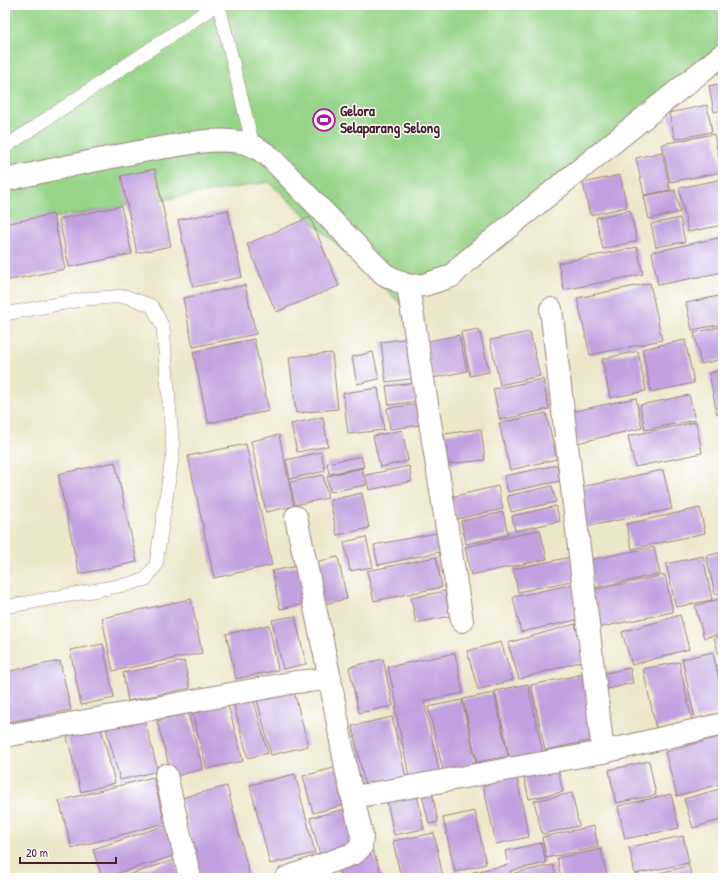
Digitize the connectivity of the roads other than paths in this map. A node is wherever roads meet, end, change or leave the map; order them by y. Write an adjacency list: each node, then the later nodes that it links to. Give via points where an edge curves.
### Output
1 (216, 5): 5 (lane)
2 (220, 5): 4 (lane)
3 (723, 54): 7 (street, via 469,259 452,276 424,285)
4 (253, 146): 6 (street, via 231,141 204,141 137,152); 7 (street, via 269,156 384,274)
5 (5, 147)
6 (5, 180)
7 (408, 286): 12 (street)
8 (551, 309): 16 (street)
9 (5, 314): 11 (lane, via 85,298 125,296 152,306 163,327 173,452 156,565 146,579)
10 (296, 518): 13 (street)
11 (5, 607)
12 (462, 621)
13 (330, 679): 15 (street, via 296,682); 18 (street, via 346,769)
14 (723, 724): 16 (street)
15 (5, 736)
16 (603, 752): 18 (street)
17 (166, 774): 19 (street)
18 (354, 797): 20 (street, via 362,836 361,847 355,853)
19 (190, 878)
20 (286, 878)

